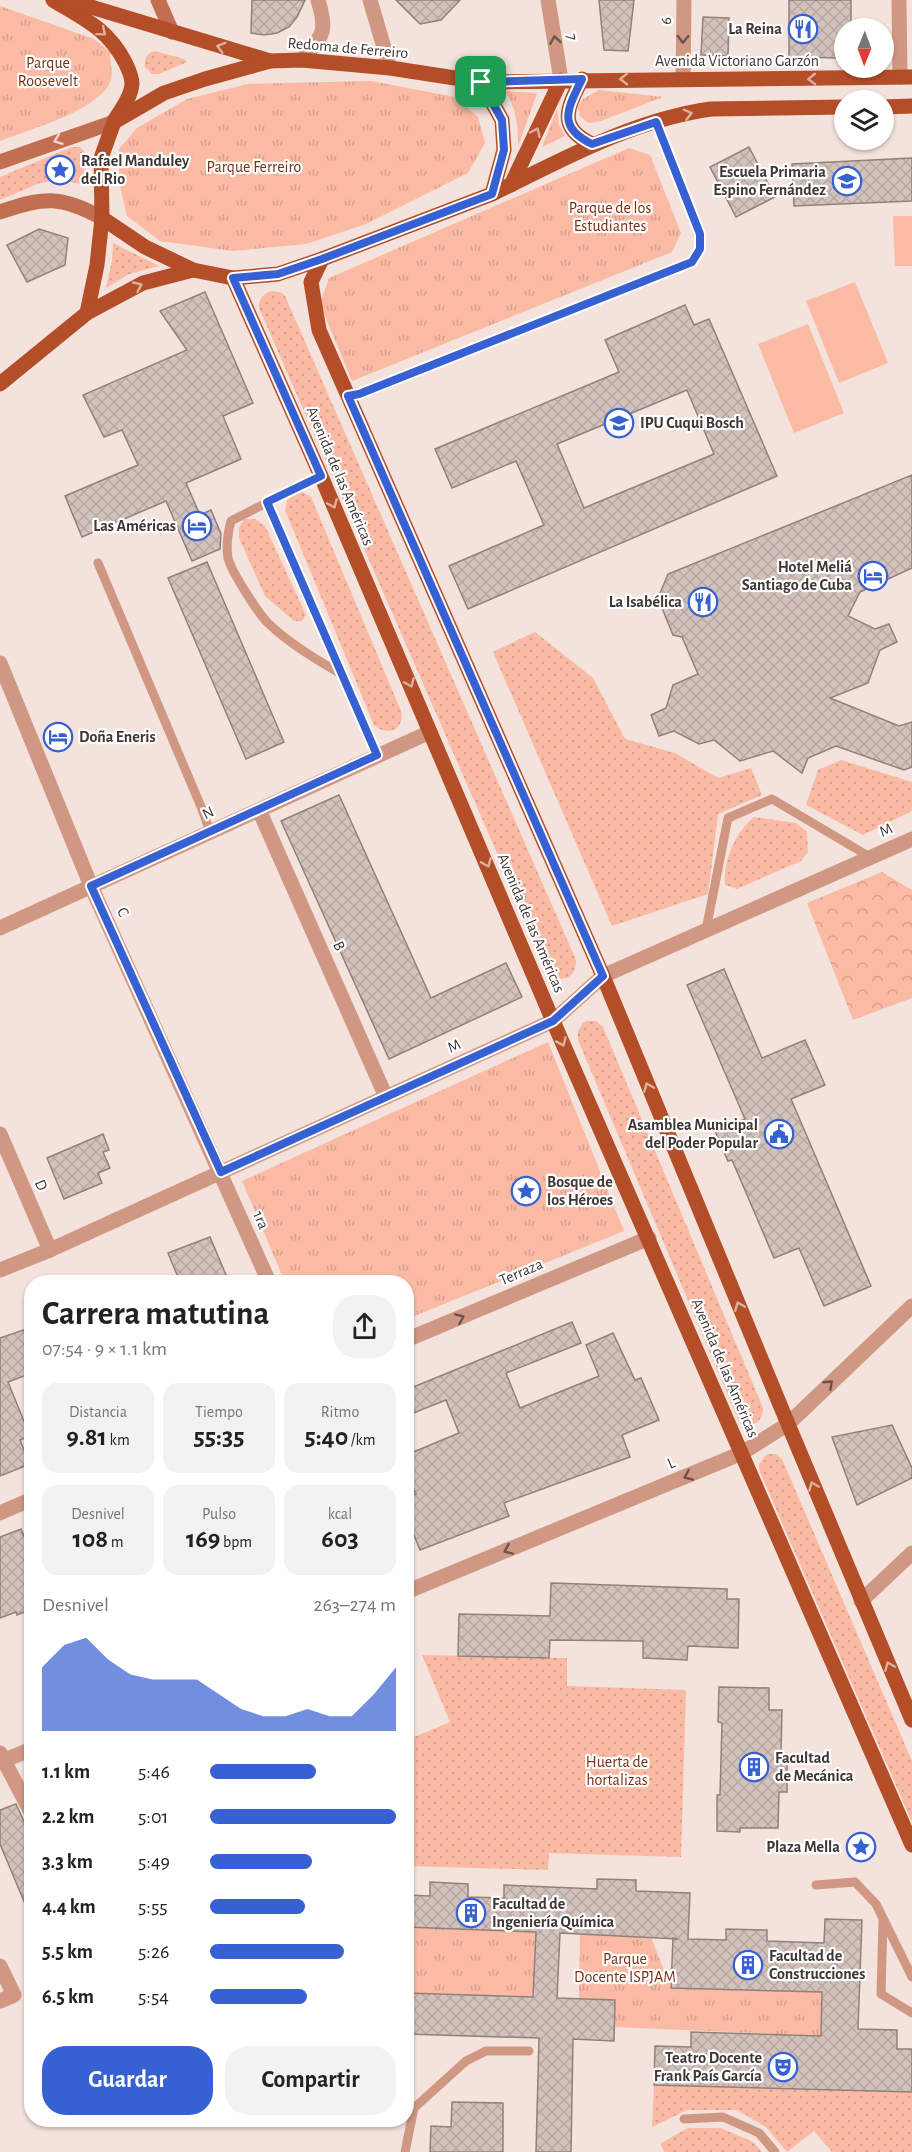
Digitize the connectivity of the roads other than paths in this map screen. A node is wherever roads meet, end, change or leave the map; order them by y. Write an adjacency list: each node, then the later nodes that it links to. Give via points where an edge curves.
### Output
1 (53, 0): 21 (main road, one-way to 21, via 102,30 125,61 132,84)
2 (68, 0): 9 (main road)
3 (158, 0): 9 (main road)
4 (318, 0): 10 (street, via 324,21 320,39)
5 (370, 0): 12 (street)
6 (548, 0): 16 (street, 7, one-way to 6)
7 (684, 0): 15 (street, 6, one-way to 15)
8 (899, 0): 13 (street)
9 (172, 32): 11 (main road, one-way to 9)
10 (302, 60): 11 (main road, Redoma de Ferreiro); 12 (main road, Redoma de Ferreiro)
11 (270, 61): 21 (main road, Redoma de Ferreiro, via 164,93)
12 (390, 68): 17 (main road, Redoma de Ferreiro)
13 (906, 77): 15 (main road, Avenida Victoriano Garzón, one-way to 15)
14 (582, 79): 15 (main road, Avenida Victoriano Garzón, one-way to 14); 16 (main road, Avenida Victoriano Garzón); 23 (main road, via 568,108 570,125 580,138)
15 (683, 79)
16 (561, 80): 17 (main road, Avenida Victoriano Garzón); 25 (main road, one-way to 16)
17 (481, 82): 26 (main road, via 502,120 504,150)
18 (912, 106): 20 (main road)
19 (834, 107): 22 (main road, one-way to 19, via 711,110)
20 (894, 107)
21 (114, 122): 24 (main road, one-way to 24); 28 (main road, via 100,158)
22 (656, 122): 23 (main road); 34 (lane, via 700,234 700,249 692,262)
23 (592, 144): 25 (main road)
24 (0, 162)
25 (511, 185): 26 (main road)
26 (492, 194): 29 (main road)
27 (0, 212): 28 (main road, via 36,200 63,201)
28 (102, 218): 30 (main road, via 145,247); 32 (main road)
29 (322, 259): 31 (main road, via 278,274); 34 (main road, via 311,282 314,308 319,330)
30 (193, 270): 31 (main road); 32 (main road, one-way to 30, via 143,283)
31 (233, 278): 35 (main road, Avenida de las Américas)
32 (87, 313): 33 (main road)
33 (0, 384)
34 (348, 396): 49 (main road)
35 (321, 476): 36 (lane); 40 (main road, Avenida de las Américas, one-way to 40)
36 (267, 502): 39 (lane); 39 (lane, via 231,521 228,558 267,623)
37 (98, 563): 43 (lane)
38 (0, 663): 46 (street, C)
39 (341, 674): 41 (lane)
40 (430, 732): 41 (street, N); 50 (main road, Avenida de las Américas, one-way to 50)
41 (377, 755): 42 (street, N)
42 (259, 810): 43 (street, N); 51 (street, B)
43 (210, 832): 46 (street, N)
44 (912, 838): 45 (street, M)
45 (870, 857): 48 (street, M); 48 (lane, via 772,799 728,818)
46 (91, 886): 47 (street, N); 53 (street, C)
47 (0, 928)
48 (706, 930): 49 (street, M)
49 (603, 976): 50 (street, M); 60 (main road, one-way to 49)
50 (553, 1021): 51 (street, M); 54 (main road, Avenida de las Américas, one-way to 54)
51 (386, 1097): 53 (street, M)
52 (0, 1134): 55 (street, D)
53 (221, 1172): 55 (street, M); 57 (street, 1ra)
54 (649, 1238): 59 (street, Terraza, one-way to 54); 61 (main road, Avenida de las Américas)
55 (50, 1250): 56 (street, M)
56 (0, 1270)
57 (266, 1275)
58 (912, 1306): 60 (street, L, one-way to 58)
59 (414, 1337)
60 (788, 1425): 61 (street, L); 66 (main road, one-way to 60)
61 (742, 1453): 65 (street, L, one-way to 65); 71 (main road, Avenida de las Américas)
62 (24, 1502): 63 (street)
63 (0, 1513)
64 (912, 1553): 66 (street)
65 (414, 1590)
66 (861, 1601): 67 (main road, one-way to 66)
67 (912, 1720)
68 (24, 1752): 69 (street)
69 (1, 1759): 70 (street)
70 (24, 1800)
71 (912, 1845)
72 (816, 1885): 73 (lane, via 855,1882 876,1904)
73 (883, 1918): 75 (lane); 77 (lane, via 881,1994)
74 (0, 1966): 76 (street, via 14,1995)
75 (912, 1977)
76 (0, 2001)
77 (912, 2013)
78 (529, 2051): 79 (lane, via 486,2051 466,2061)
79 (414, 2108)
80 (684, 2119): 83 (lane, via 723,2117 759,2133)
81 (410, 2127): 82 (lane)
82 (405, 2152)
83 (775, 2152)

